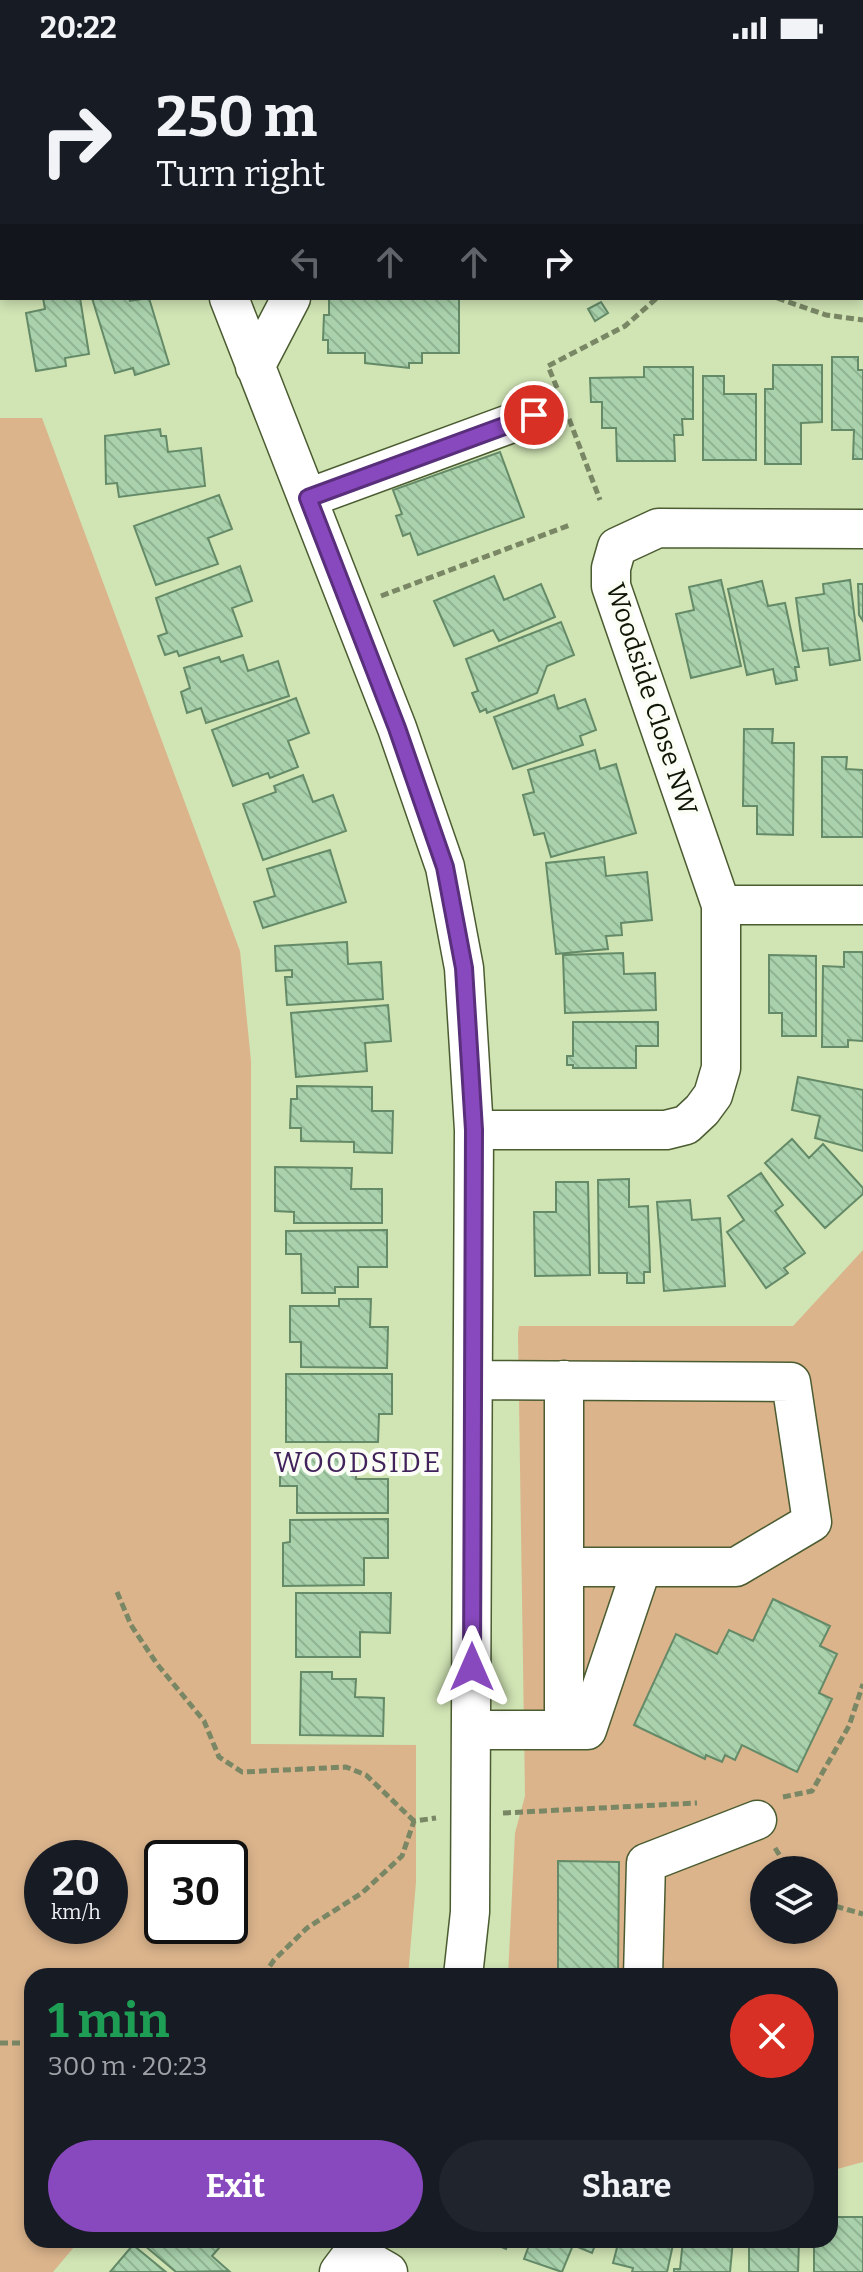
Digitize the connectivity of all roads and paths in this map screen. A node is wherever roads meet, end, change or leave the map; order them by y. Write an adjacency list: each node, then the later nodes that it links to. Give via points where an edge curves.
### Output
1 (230, 300): 6 (street)
2 (290, 300): 6 (street)
3 (655, 300): 7 (path, via 625,326 548,366)
4 (783, 300): 5 (path, via 826,315)
5 (863, 320)
6 (255, 367): 8 (street)
7 (552, 405): 8 (street); 9 (path)
8 (308, 498): 15 (street, via 445,867 464,968)
9 (600, 500)
10 (570, 525): 12 (path)
11 (863, 529): 13 (street, Woodside Close NW, via 658,528 617,547 611,586)
12 (380, 596)
13 (721, 905): 14 (street); 15 (street, Woodside Close NW, via 721,1068 713,1095 686,1125 666,1130)
14 (863, 905)
15 (474, 1130): 16 (street)
16 (473, 1380): 17 (street); 22 (street)
17 (564, 1380): 18 (street); 19 (street, via 791,1382 812,1522 736,1567)
18 (564, 1567): 19 (street); 23 (street)
19 (642, 1567): 23 (street, via 587,1730)
20 (117, 1592): 28 (path, via 157,1664 204,1721 219,1757 242,1772 346,1767 366,1775)
21 (863, 1684): 25 (path, via 849,1726 812,1791)
22 (471, 1730): 23 (street); 32 (street, via 470,1912)
23 (564, 1730)
24 (699, 1803): 26 (path)
25 (764, 1810): 33 (street, via 646,1863)
26 (502, 1813)
27 (436, 1818): 28 (path)
28 (414, 1821): 31 (path, via 402,1856 362,1893 307,1928)
29 (838, 1907): 30 (path)
30 (863, 1914)
31 (268, 1968)
32 (464, 1968)
33 (643, 1968)
34 (0, 2043): 35 (path)
35 (24, 2043)
36 (352, 2255): 37 (street)
37 (388, 2272)

